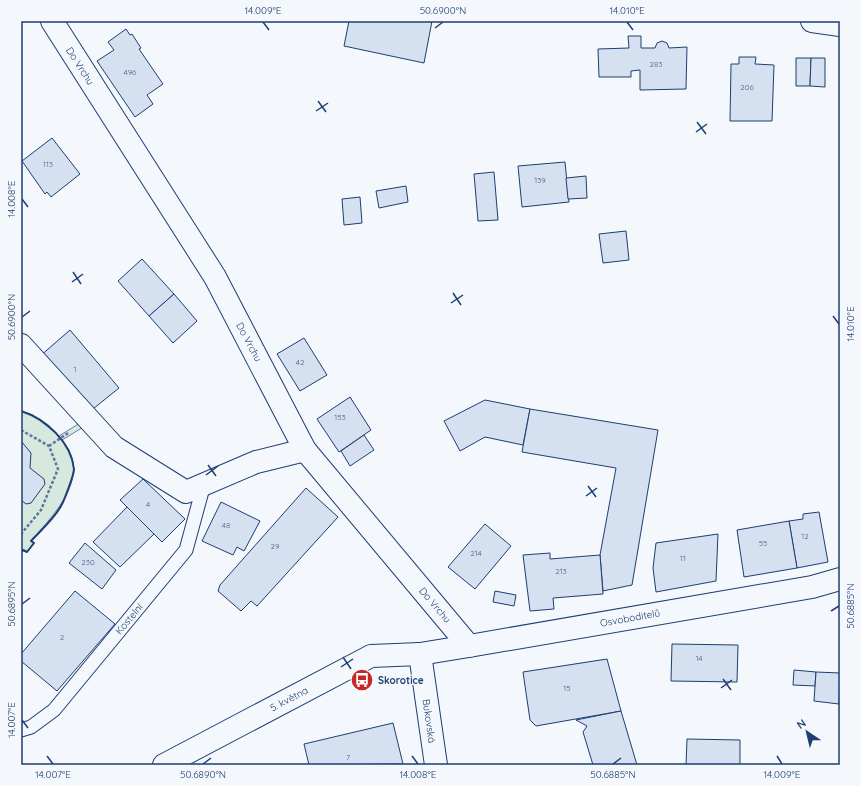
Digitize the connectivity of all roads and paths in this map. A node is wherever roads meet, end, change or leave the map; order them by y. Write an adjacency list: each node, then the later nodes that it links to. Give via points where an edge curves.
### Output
1 (52, 21): 6 (street, Do Vrchu, via 215,277)
2 (812, 21): 3 (street)
3 (840, 25)
4 (21, 345): 7 (street, via 114,447 186,492)
5 (21, 430): 8 (path, via 49,446 58,469 41,510)
6 (305, 450): 7 (street, via 256,462); 10 (street, Do Vrchu)
7 (204, 484): 12 (lane, Kostelní, via 186,550 54,710 31,727)
8 (21, 534)
9 (840, 579): 10 (street, Osvoboditelů, via 812,587)
10 (469, 646): 11 (street, Osvoboditelů)
11 (420, 654): 13 (street, 5. května, via 372,656); 14 (street, Bukovská)
12 (21, 730)
13 (164, 765)
14 (436, 765)

